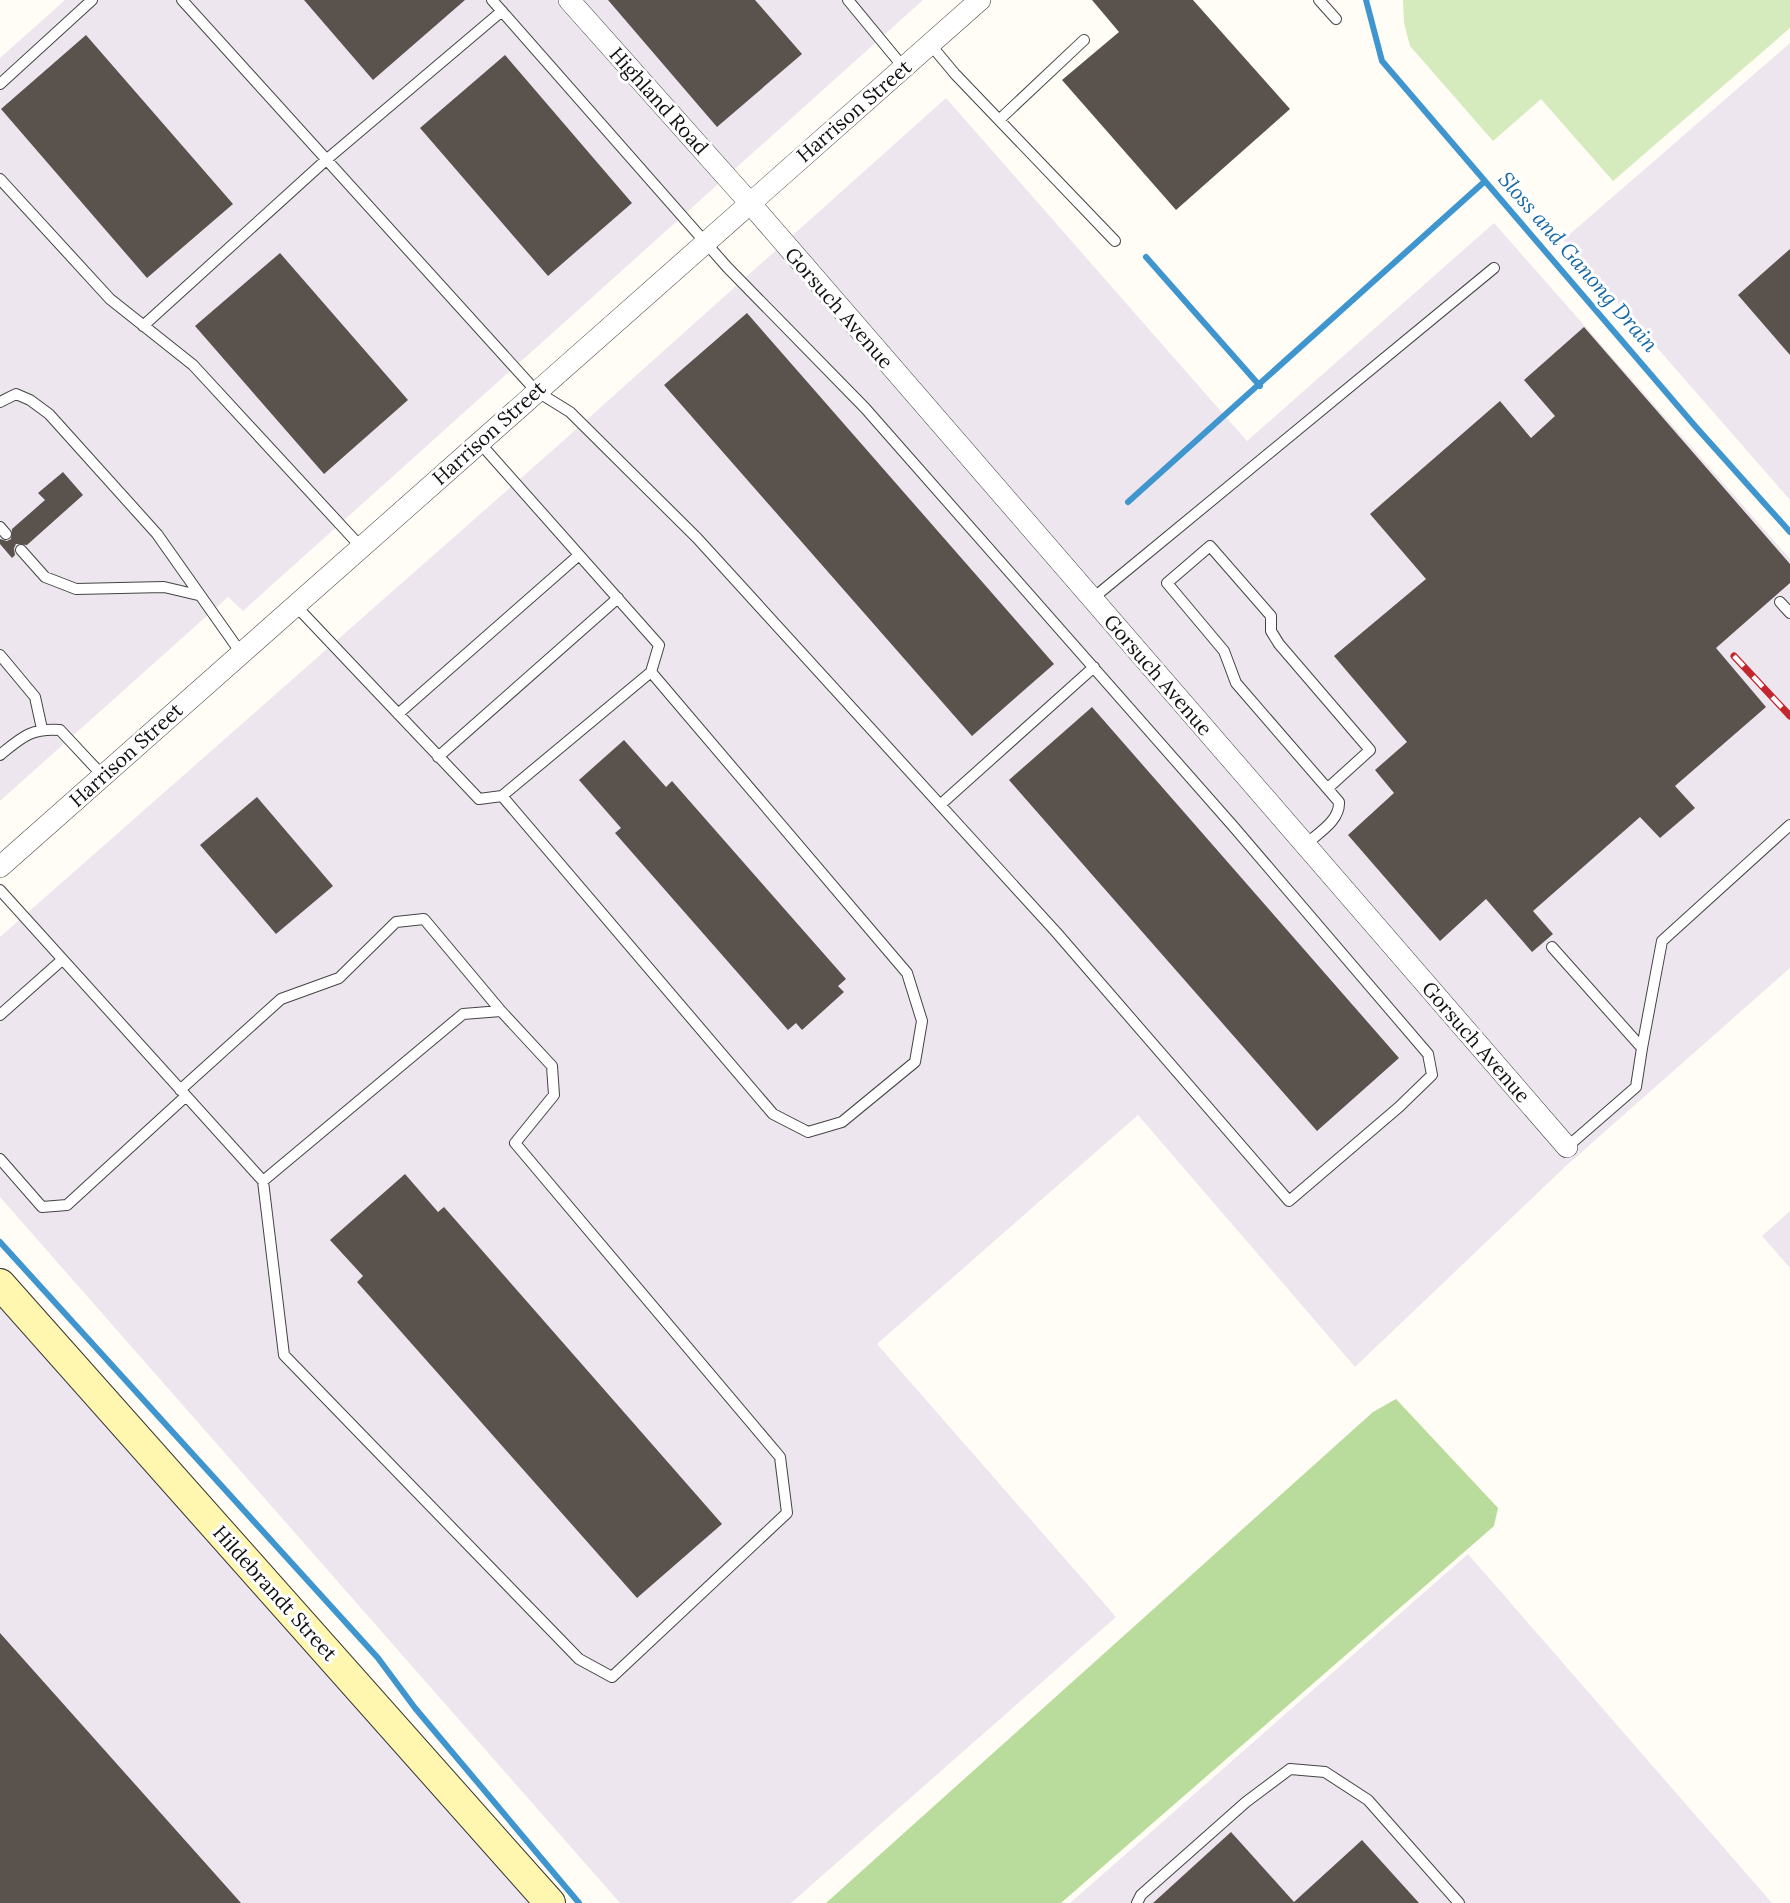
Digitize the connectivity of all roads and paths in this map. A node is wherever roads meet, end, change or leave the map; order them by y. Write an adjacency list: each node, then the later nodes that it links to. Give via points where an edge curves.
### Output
1 (92, 0): 13 (lane)
2 (182, 0): 15 (lane)
3 (492, 0): 8 (lane)
4 (569, 0): 17 (street, Highland Road)
5 (848, 0): 12 (lane)
6 (980, 0): 11 (street, Harrison Street)
7 (1319, 0): 9 (lane)
8 (502, 11): 15 (lane); 19 (lane)
9 (1336, 19)
10 (1084, 40): 14 (lane)
11 (930, 44): 12 (street, Harrison Street); 14 (lane)
12 (904, 68): 17 (street, Harrison Street)
13 (0, 84)
14 (999, 120): 18 (lane)
15 (326, 160): 21 (lane); 22 (lane)
16 (0, 179): 21 (lane, via 110,299)
17 (749, 202): 19 (street, Harrison Street); 30 (street, Gorsuch Avenue)
18 (1115, 241)
19 (704, 242): 22 (street, Harrison Street); 36 (lane, via 865,408)
20 (1494, 268): 30 (lane)
21 (143, 326): 25 (lane, via 193,365)
22 (536, 391): 24 (street, Harrison Street); 45 (lane, via 570,412 697,538)
23 (0, 402): 28 (lane, via 16,394 49,414 157,534)
24 (479, 442): 25 (street, Harrison Street); 27 (lane)
25 (361, 547): 32 (street, Harrison Street)
26 (21, 550): 28 (lane, via 45,577 76,589 164,587)
27 (579, 555): 29 (lane); 38 (lane)
28 (198, 595): 34 (lane)
29 (618, 598): 37 (lane, via 659,645); 41 (lane)
30 (1092, 599): 47 (street, Gorsuch Avenue)
31 (1780, 602): 33 (lane)
32 (295, 605): 34 (street, Harrison Street); 38 (lane)
33 (1790, 613)
34 (241, 653): 42 (street, Harrison Street)
35 (0, 655): 39 (lane, via 35,697)
36 (1094, 667): 45 (lane); 45 (lane, via 1428,1054 1432,1075 1399,1107 1289,1201 1064,941)
37 (651, 672): 44 (lane); 44 (lane, via 907,973 922,1021 915,1062 842,1122 807,1132 773,1114)
38 (398, 714): 41 (lane)
39 (42, 729): 40 (lane, via 23,736); 42 (lane, via 60,730)
40 (0, 755)
41 (438, 757): 44 (lane, via 479,799)
42 (103, 776): 48 (street, Harrison Street)
43 (1328, 788): 43 (lane, via 1236,683 1224,651 1167,583 1210,546 1271,616 1271,632 1279,644 1370,750); 47 (lane, via 1339,802 1340,811)
44 (502, 796)
45 (940, 806)
46 (1790, 825): 54 (lane, via 1662,941)
47 (1305, 845): 56 (street, Gorsuch Avenue)
48 (0, 867)
49 (0, 890): 51 (lane)
50 (1552, 946): 54 (lane)
51 (62, 960): 53 (lane); 55 (lane)
52 (501, 1011): 55 (lane, via 424,919 396,922 339,978 281,999); 58 (lane, via 463,1014); 58 (lane, via 552,1065 554,1095 515,1143 780,1457 787,1513 612,1677 579,1659 284,1355)
53 (0, 1015)
54 (1642, 1048): 56 (lane, via 1636,1087)
55 (183, 1093): 57 (lane, via 67,1205 42,1207); 58 (lane)
56 (1567, 1147)
57 (0, 1159)
58 (264, 1181)
59 (0, 1284): 60 (street, Hildebrandt Street)
60 (550, 1903)
61 (1137, 1903): 62 (lane, via 1141,1894 1246,1802 1290,1769 1325,1772 1368,1800)
62 (1458, 1903)

